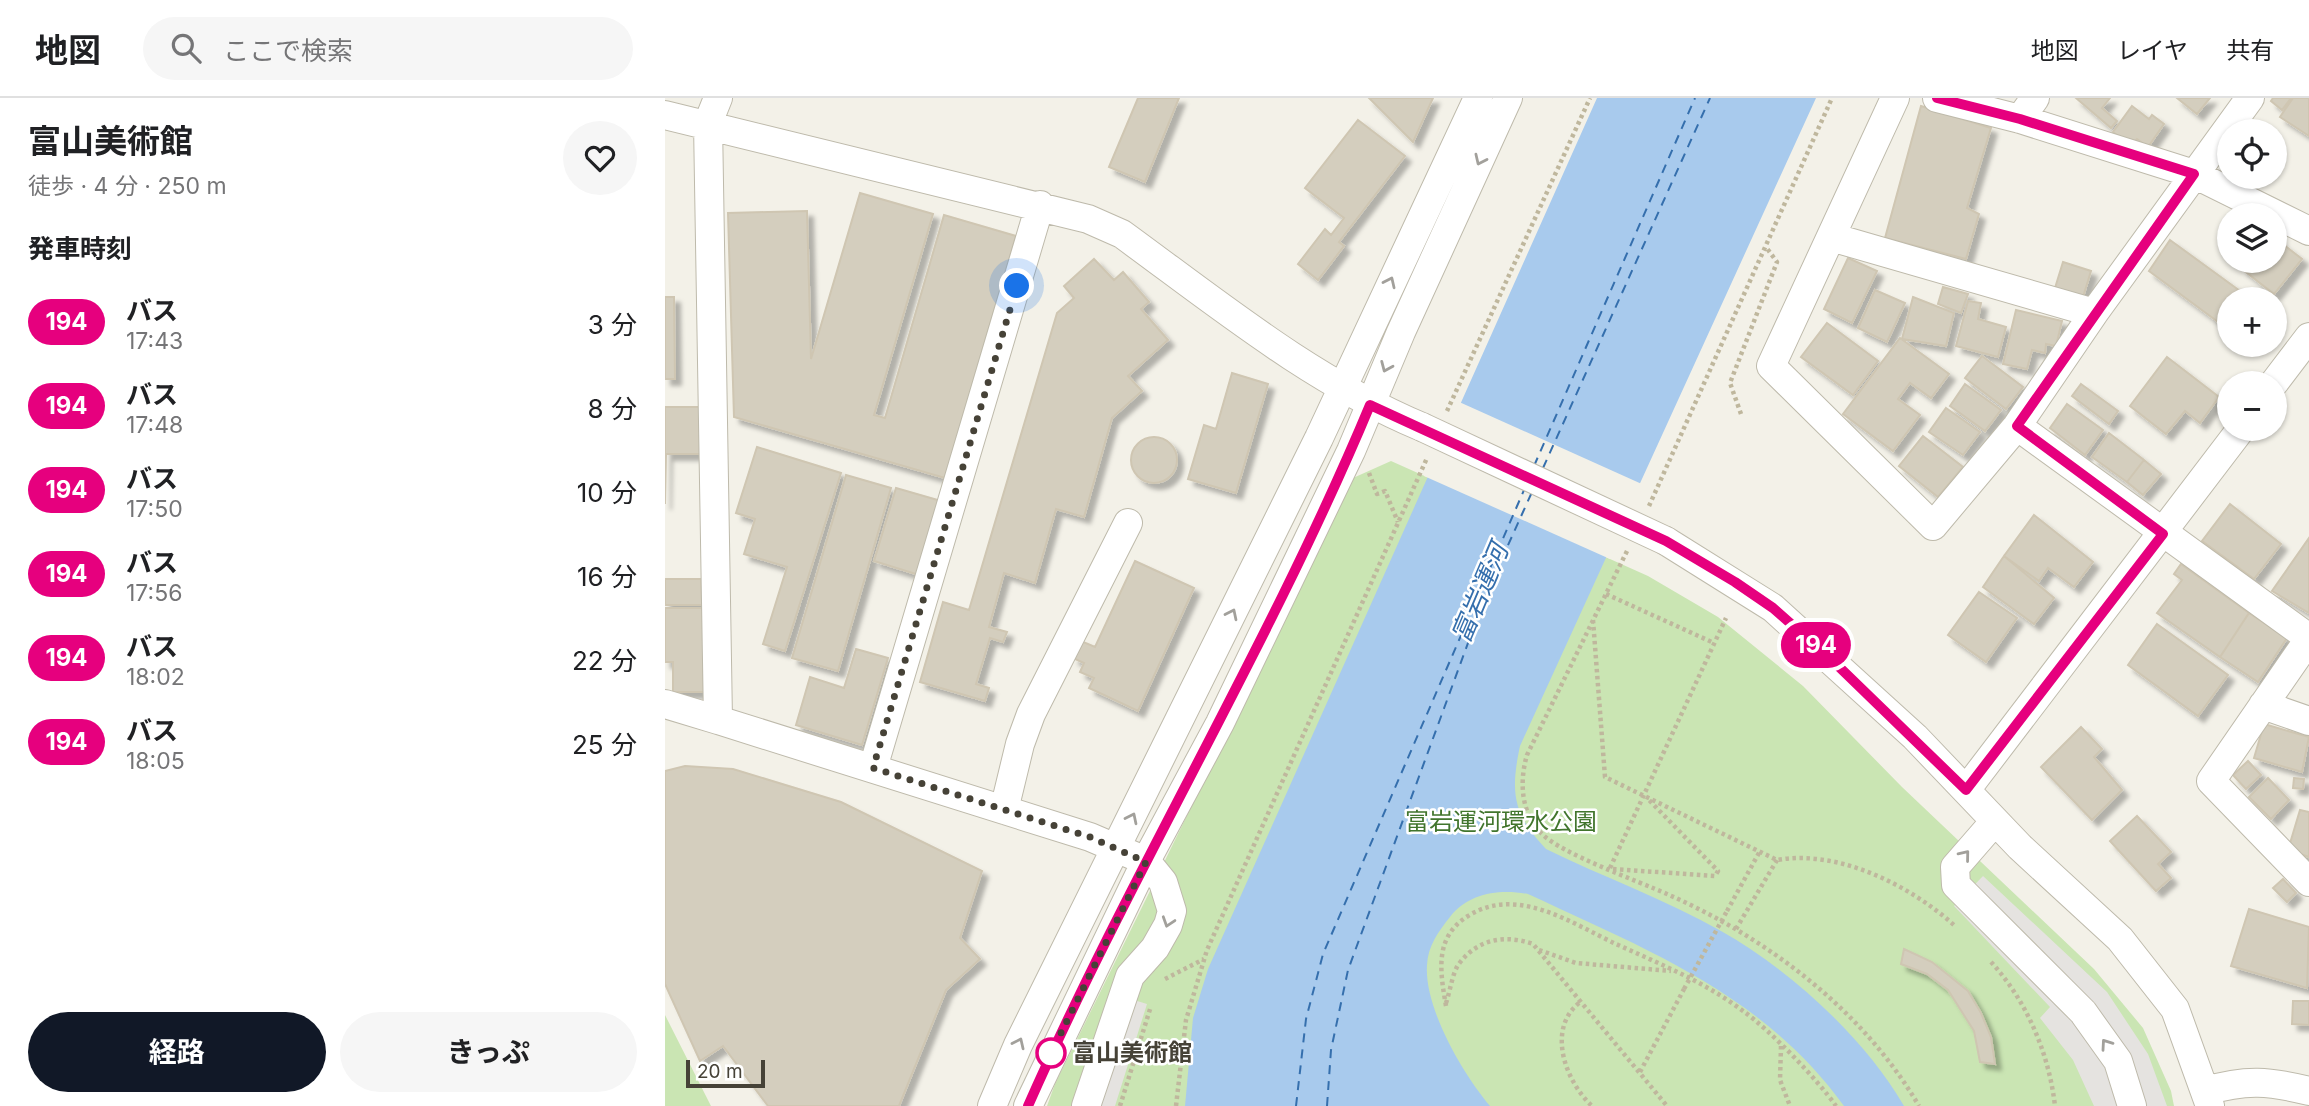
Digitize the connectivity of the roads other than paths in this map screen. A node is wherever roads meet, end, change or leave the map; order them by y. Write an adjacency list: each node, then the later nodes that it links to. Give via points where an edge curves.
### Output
1 (1478, 98): 16 (street, one-way to 1)
2 (1509, 98): 17 (street, one-way to 17)
3 (1895, 98): 12 (street)
4 (1937, 98): 6 (street)
5 (2250, 98): 9 (street)
6 (2027, 109): 9 (street)
7 (713, 111): 8 (street); 10 (street); 25 (street)
8 (665, 115)
9 (2194, 174): 11 (street); 13 (street)
10 (1040, 205): 16 (street, via 1122,234); 27 (street)
11 (2309, 230)
12 (1831, 237): 13 (street); 18 (street, via 1771,366 1933,526)
13 (2094, 313): 18 (street)
14 (2309, 337): 15 (street)
15 (2283, 371)
16 (1341, 388): 17 (street); 31 (street, one-way to 16)
17 (1370, 405): 28 (street, bridge, via 1666,541 1773,608 1915,737); 32 (street, via 1220,723)
18 (2017, 426): 21 (street)
19 (2232, 441): 21 (street)
20 (1128, 523): 29 (street, via 1031,714)
21 (2163, 534): 22 (street); 28 (street)
22 (2309, 638): 24 (street)
23 (665, 704): 25 (street)
24 (2263, 705): 26 (street); 33 (street, via 2211,781)
25 (718, 720): 27 (street)
26 (2309, 721)
27 (873, 768): 29 (street)
28 (1966, 790): 30 (street)
29 (1004, 810): 31 (street)
30 (1995, 821): 35 (street, via 2120,939 2175,1009); 39 (street, one-way to 30, via 2118,1061 2083,1012 1956,885 1955,867)
31 (1118, 846): 32 (street); 36 (street, one-way to 31)
32 (1146, 862): 37 (street); 38 (street, one-way to 38, via 1163,882 1172,911 1155,948 1130,976)
33 (2309, 882)
34 (2309, 1091): 35 (street, via 2271,1082 2234,1083)
35 (2208, 1098)
36 (992, 1106)
37 (1028, 1106)
38 (1086, 1106)
39 (2132, 1106)

